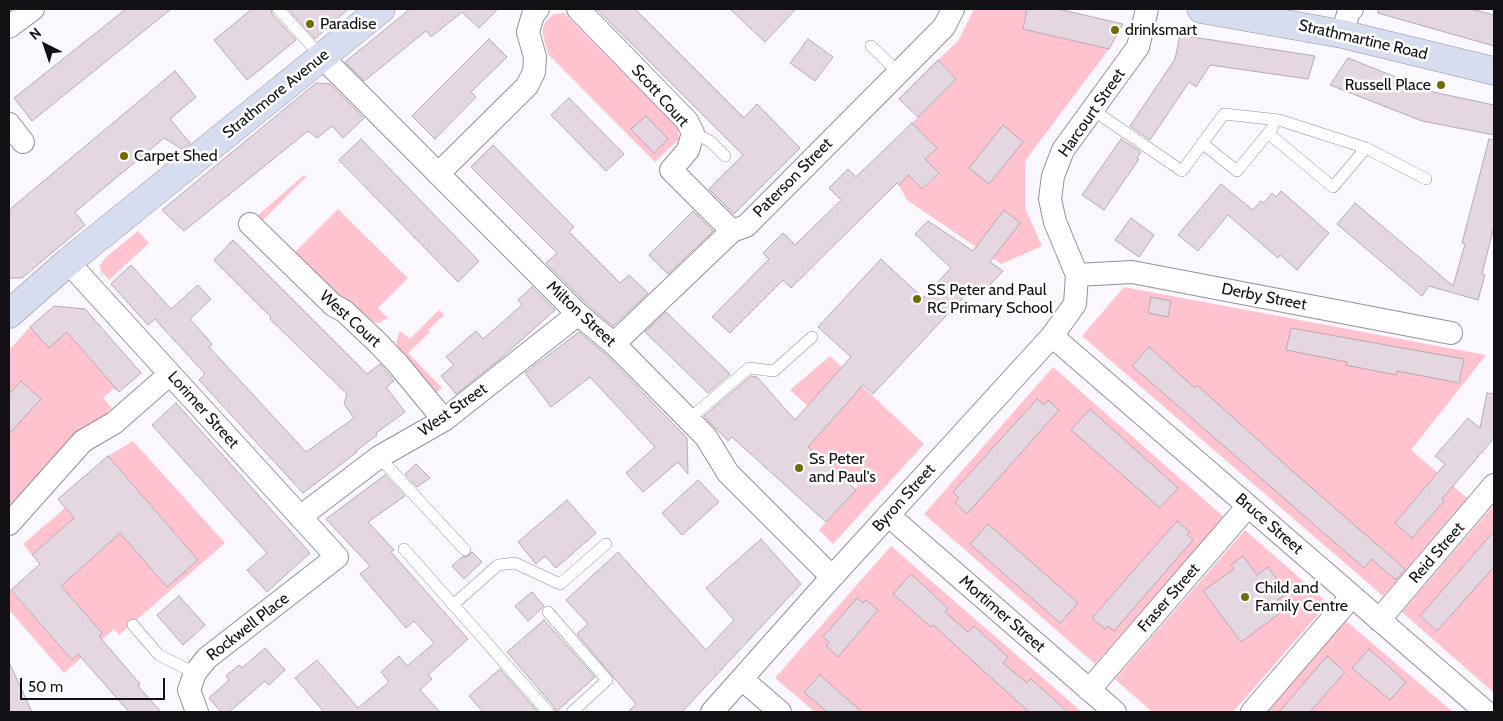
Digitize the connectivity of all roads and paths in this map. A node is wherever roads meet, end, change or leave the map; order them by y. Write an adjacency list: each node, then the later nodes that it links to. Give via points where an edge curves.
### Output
1 (33, 9): 10 (street)
2 (278, 9): 13 (lane)
3 (538, 9): 25 (street, via 533,14 528,32 535,57 534,72 527,86)
4 (578, 9): 19 (street, Scott Court, via 688,121)
5 (953, 9): 15 (street, Paterson Street, via 944,27)
6 (1148, 9): 16 (street, Harcourt Street, via 1138,47)
7 (1202, 9): 11 (street, Strathmartine Road)
8 (1352, 9): 11 (street)
9 (369, 15): 13 (street, Strathmore Avenue)
10 (9, 27)
11 (1342, 34): 14 (street, Strathmartine Road)
12 (871, 46): 15 (lane)
13 (322, 57): 25 (street, Milton Street); 29 (street, Strathmore Avenue)
14 (1494, 71)
15 (900, 73): 28 (street, Paterson Street, via 746,226)
16 (1092, 110): 22 (lane, via 1182,171); 30 (street, Harcourt Street, via 1063,150 1053,176 1050,199 1055,222)
17 (1279, 120): 20 (lane); 22 (lane, via 1224,114); 23 (lane)
18 (9, 124): 21 (street)
19 (693, 133): 24 (lane, via 710,141); 28 (street, Scott Court, via 688,150 671,170)
20 (1268, 133): 22 (lane, via 1237,171); 23 (lane, via 1333,187)
21 (23, 142)
22 (1202, 143)
23 (1366, 148): 26 (lane)
24 (725, 156)
25 (438, 174): 32 (street, Milton Street)
26 (1426, 179)
27 (250, 224): 38 (street, West Court, via 333,305 344,311 384,349)
28 (732, 232): 34 (street, Paterson Street)
29 (68, 262): 31 (street, Strathmore Avenue); 37 (street, Lorimer Street)
30 (1077, 276): 33 (street, Derby Street, via 1132,272); 35 (street, Byron Street, via 1075,304)
31 (9, 314)
32 (578, 314): 38 (street, West Street); 39 (street, Milton Street, via 614,344)
33 (1451, 333)
34 (622, 336)
35 (1052, 336): 42 (street, Bruce Street); 43 (street, Byron Street)
36 (812, 337): 39 (lane, via 774,372 749,368)
37 (170, 374): 44 (street, Lorimer Street); 45 (street, via 114,423 83,441)
38 (444, 420): 40 (street, West Street)
39 (689, 420): 50 (street, Milton Street, via 706,437 728,473)
40 (379, 457): 44 (street, West Street); 48 (lane)
41 (1494, 485): 54 (street, Reid Street)
42 (1248, 506): 51 (street, Bruce Street); 58 (street, Fraser Street)
43 (888, 515): 50 (street, Byron Street); 58 (street, Mortimer Street)
44 (300, 517): 49 (street, Lorimer Street)
45 (9, 524)
46 (606, 544): 52 (lane, via 560,584 515,563 498,565)
47 (404, 549): 52 (lane)
48 (465, 550)
49 (337, 557): 56 (street, Rockwell Place, via 207,658)
50 (832, 576): 57 (street, Byron Street)
51 (1352, 596): 54 (street, Bruce Street); 65 (street)
52 (453, 605): 60 (lane)
53 (548, 612): 61 (lane, via 606,680)
54 (1379, 620): 66 (street, Bruce Street)
55 (133, 625): 56 (lane, via 159,654)
56 (195, 672): 59 (street, Rockwell Place, via 188,690)
57 (742, 679): 62 (street, Byron Street); 63 (street)
58 (1089, 690): 64 (street, Mortimer Street)
59 (196, 712)
60 (548, 712)
61 (572, 712)
62 (712, 712)
63 (780, 712)
64 (1115, 712)
65 (1252, 712)
66 (1486, 712)

